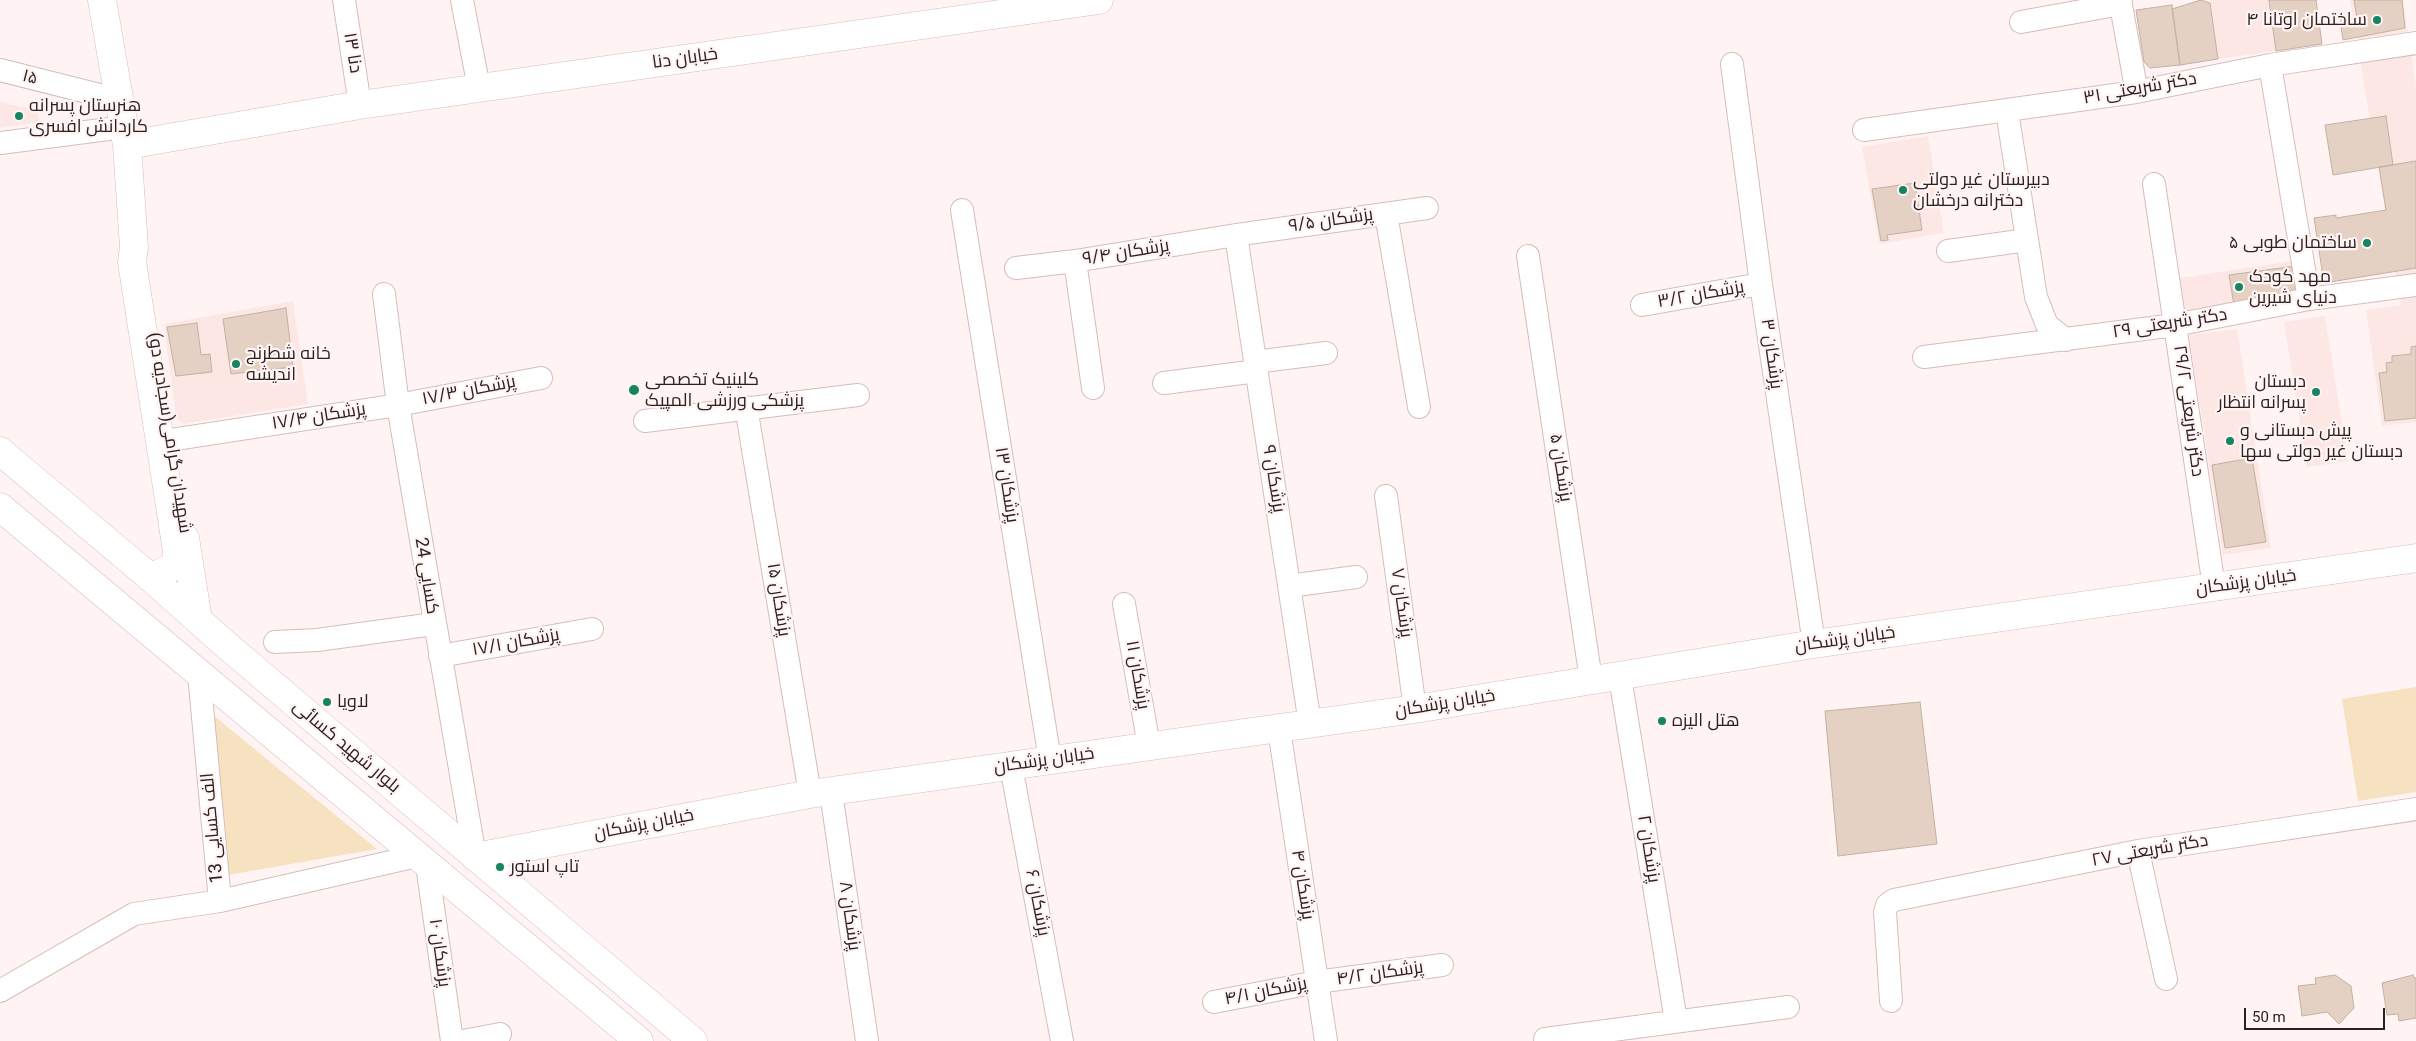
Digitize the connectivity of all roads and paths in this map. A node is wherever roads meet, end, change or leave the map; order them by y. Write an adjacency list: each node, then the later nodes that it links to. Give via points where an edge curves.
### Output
1 (102, 0): 13 (street, شهیدان گرامی(سجادیه دو))
2 (344, 0): 14 (street, ۱۳ دنا)
3 (462, 0): 12 (street)
4 (1099, 0): 12 (street, خیابان دنا)
5 (2120, 2): 6 (street); 11 (street)
6 (2021, 22)
7 (2416, 43): 9 (street, ۳۱ دکتر شریعتی)
8 (1732, 64): 30 (street, ۳ پزشکان)
9 (2270, 65): 15 (street, ۳۱ دکتر شریعتی, via 2136,92); 33 (street)
10 (0, 70): 13 (street, ۱۵)
11 (2135, 82)
12 (479, 88): 14 (street, خیابان دنا)
13 (119, 100): 17 (street, شهیدان گرامی(سجادیه دو))
14 (360, 105): 17 (street, خیابان دنا, via 272,122)
15 (2007, 111): 16 (street, ۳۱ دکتر شریعتی); 24 (street)
16 (1864, 130)
17 (125, 136): 18 (street); 25 (street, شهیدان گرامی(سجادیه دو))
18 (0, 143)
19 (2154, 184): 35 (street, ۲۹/۲ دکتر شریعتی)
20 (1427, 208): 22 (street, ۹/۵ پزشکان)
21 (962, 210): 71 (street, ۱۳ پزشکان)
22 (1386, 214): 23 (street, ۹/۵ پزشکان); 46 (street)
23 (1236, 235): 28 (street, ۹/۴ پزشکان); 39 (street, ۹ پزشکان)
24 (2027, 240): 26 (street); 36 (street, via 2036,297 2047,325)
25 (134, 246): 48 (street, شهیدان گرامی(سجادیه دو), via 142,261); 54 (street, شهیدان گرامی(سجادیه دو), via 132,262 177,551 174,566)
26 (1948, 251)
27 (1528, 256): 66 (street, ۵ پزشکان)
28 (1075, 261): 29 (street, ۹/۴ پزشکان); 42 (street)
29 (1016, 268)
30 (1761, 284): 34 (street, ۳/۲ پزشکان); 62 (street, ۳ پزشکان)
31 (2416, 285): 33 (street, ۲۹ دکتر شریعتی)
32 (384, 294): 44 (street, کسایی 24)
33 (2309, 299): 35 (street, ۲۹ دکتر شریعتی)
34 (1642, 305)
35 (2175, 325): 36 (street, ۲۹ دکتر شریعتی); 56 (street, ۲۹/۲ دکتر شریعتی)
36 (2066, 340): 38 (street, ۲۹ دکتر شریعتی)
37 (1326, 353): 39 (street)
38 (1924, 357)
39 (1256, 367): 41 (street); 55 (street, ۹ پزشکان)
40 (541, 378): 44 (street, ۱۷/۳ پزشکان)
41 (1164, 383)
42 (1093, 388)
43 (858, 395): 45 (street)
44 (398, 405): 48 (street, ۱۷/۴ پزشکان); 59 (street, کسایی 24)
45 (746, 407): 47 (street); 73 (street, ۱۵ پزشکان)
46 (1419, 407)
47 (644, 421)
48 (170, 440): 58 (street, شهیدان گرامی(سجادیه دو))
49 (0, 451): 54 (street, بلوار شهید کسائی)
50 (1386, 496): 67 (street, ۷ پزشکان)
51 (0, 507): 64 (street)
52 (2416, 558): 56 (street, خیابان پزشکان)
53 (1356, 577): 55 (street)
54 (151, 578): 58 (street, بلوار شهید کسائی)
55 (1289, 586): 68 (street, ۹ پزشکان)
56 (2214, 587): 62 (street, خیابان پزشکان)
57 (1124, 604): 70 (street, ۱۱ پزشکان)
58 (198, 620): 76 (street, بلوار شهید کسائی)
59 (434, 624): 61 (street, via 316,640); 63 (street, کسایی 24)
60 (592, 630): 63 (street, ۱۷/۱ پزشکان)
61 (275, 642)
62 (1814, 644): 65 (street, خیابان پزشکان)
63 (440, 656): 76 (street, کسایی 24)
64 (199, 674): 77 (street); 78 (street, 13 الف کسایی)
65 (1620, 677): 66 (street, خیابان پزشکان); 86 (street, ۲ پزشکان)
66 (1591, 680): 67 (street, خیابان پزشکان)
67 (1415, 709): 68 (street, خیابان پزشکان)
68 (1310, 724): 69 (street, خیابان پزشکان)
69 (1279, 729): 70 (street, خیابان پزشکان); 81 (street, ۴ پزشکان)
70 (1149, 746): 71 (street, خیابان پزشکان)
71 (1050, 760): 72 (street, خیابان پزشکان)
72 (1011, 766): 73 (street, خیابان پزشکان); 94 (street, ۶ پزشکان)
73 (821, 793): 76 (street, خیابان پزشکان); 93 (street, ۸ پزشکان)
74 (2416, 810): 75 (street, ۲۷ دکتر شریعتی)
75 (2138, 851): 80 (street); 83 (street, ۲۷ دکتر شریعتی, via 1894,900 1887,905 1885,912)
76 (476, 857): 92 (street, بلوار شهید کسائی)
77 (422, 860): 78 (street, 13 الف کسایی); 89 (street, ۱۰ پزشکان); 91 (street)
78 (220, 901): 82 (street, via 134,914)
79 (1442, 965): 81 (street, ۴/۲ پزشکان)
80 (2166, 979)
81 (1317, 982): 84 (street, ۴/۱ پزشکان); 95 (street, ۴ پزشکان)
82 (0, 991)
83 (1891, 1001)
84 (1214, 1002)
85 (1788, 1007): 86 (street)
86 (1676, 1021): 88 (street)
87 (500, 1034): 90 (street)
88 (1545, 1038)
89 (452, 1041)
90 (463, 1041)
91 (639, 1041)
92 (693, 1041)
93 (867, 1041)
94 (1062, 1041)
95 (1326, 1041)

